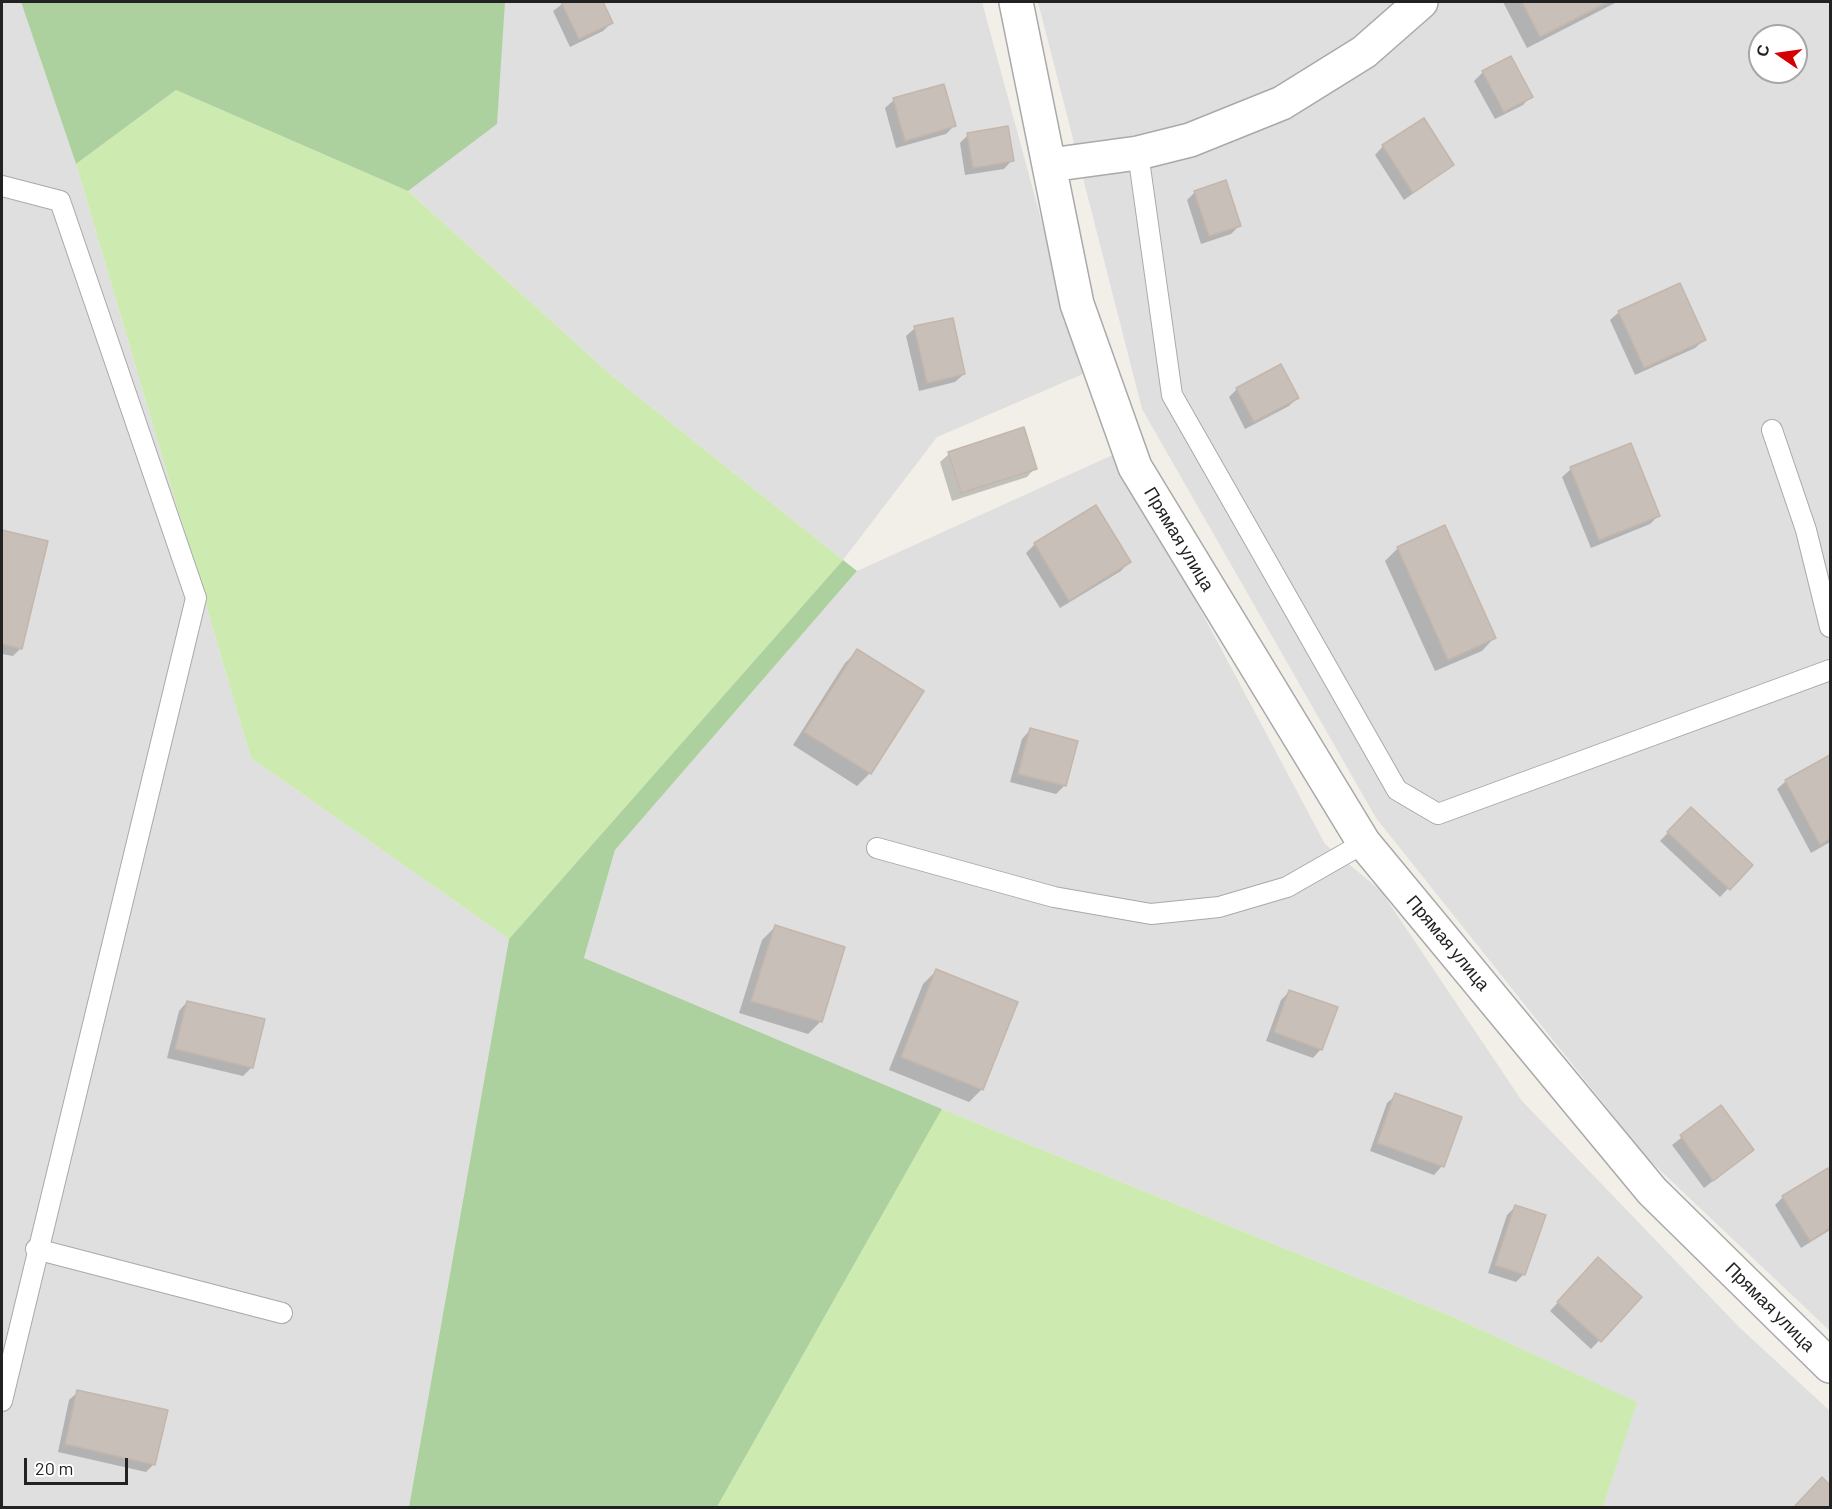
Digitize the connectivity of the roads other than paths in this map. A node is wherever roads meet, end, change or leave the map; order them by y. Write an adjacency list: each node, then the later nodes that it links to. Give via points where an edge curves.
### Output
1 (1016, 2): 4 (street, Прямая улица)
2 (1420, 2): 3 (street, via 1364,52 1282,103 1190,140)
3 (1138, 153): 4 (street); 8 (lane, via 1172,395 1396,790 1438,814)
4 (1050, 165): 9 (street, Прямая улица, via 1077,304 1135,466)
5 (2, 186): 11 (lane, via 60,201 196,598)
6 (1772, 430): 7 (lane, via 1806,530)
7 (1830, 627)
8 (1830, 670)
9 (1364, 843): 10 (lane, via 1287,887 1220,907 1151,914 1054,897); 13 (street, Прямая улица, via 1652,1191)
10 (877, 848)
11 (36, 1249): 12 (lane); 14 (lane)
12 (282, 1313)
13 (1830, 1366)
14 (2, 1401)

